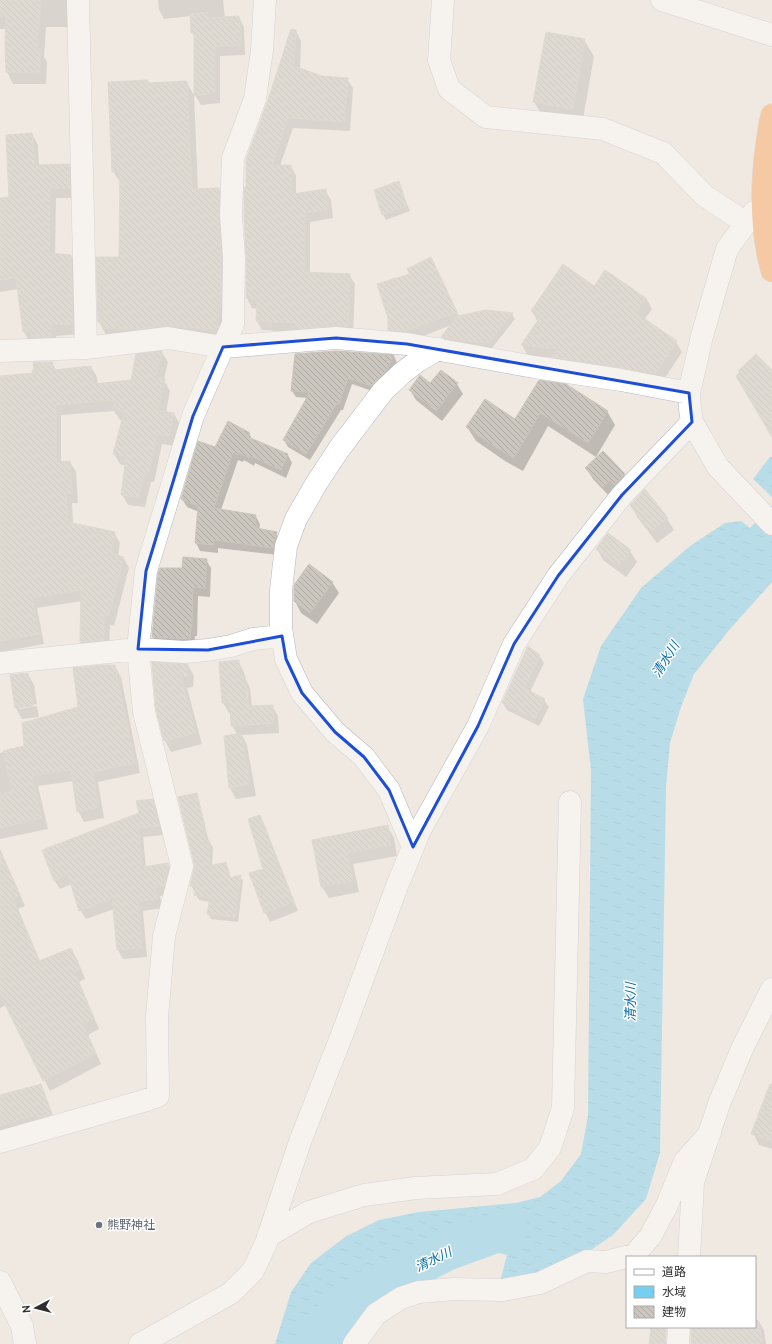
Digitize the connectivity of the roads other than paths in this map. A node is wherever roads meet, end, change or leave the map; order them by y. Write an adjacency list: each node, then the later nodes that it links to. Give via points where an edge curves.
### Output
1 (78, 0): 11 (street)
2 (265, 0): 10 (street, via 262,50 255,98 233,158 233,324)
3 (443, 0): 8 (street, via 439,60 449,89 486,117 603,129 664,153 705,196)
4 (662, 0): 5 (street)
5 (772, 35)
6 (772, 115): 7 (highway)
7 (762, 200): 8 (street); 9 (highway, via 766,247)
8 (746, 223): 14 (street, via 727,248)
9 (772, 271)
10 (223, 347): 11 (street, via 168,338); 12 (street, via 336,338); 18 (street, via 193,416 146,571)
11 (86, 348): 13 (street)
12 (438, 349): 14 (street); 17 (street, via 408,369 383,391 339,449 296,519 286,546 281,590)
13 (0, 351)
14 (689, 393): 15 (street)
15 (692, 422): 16 (street, via 718,467); 21 (street, via 622,495 558,576 514,644 478,726)
16 (765, 517)
17 (282, 636): 18 (street, via 253,639 208,650 184,652); 21 (street, via 286,659 302,693 335,732 364,757 389,790)
18 (138, 649): 19 (street); 24 (street, via 144,712 182,866 164,936 157,1017 158,1096)
19 (0, 663)
20 (570, 802): 25 (street, via 563,1108 550,1148 533,1169 497,1184 416,1188 364,1195 309,1212)
21 (413, 847): 25 (street, via 301,1139)
22 (772, 988): 23 (street, via 741,1051)
23 (710, 1133): 26 (street, via 685,1161 650,1238); 27 (street, via 693,1182)
24 (0, 1142)
25 (268, 1236): 32 (street, via 253,1271 230,1293)
26 (630, 1256)
27 (690, 1256)
28 (626, 1257): 33 (street, via 606,1262 587,1260 540,1283 503,1290 454,1289 419,1292 401,1298 376,1314)
29 (0, 1282): 31 (street, via 22,1326)
30 (679, 1328): 34 (street)
31 (25, 1344)
32 (140, 1344)
33 (354, 1344)
34 (678, 1344)

